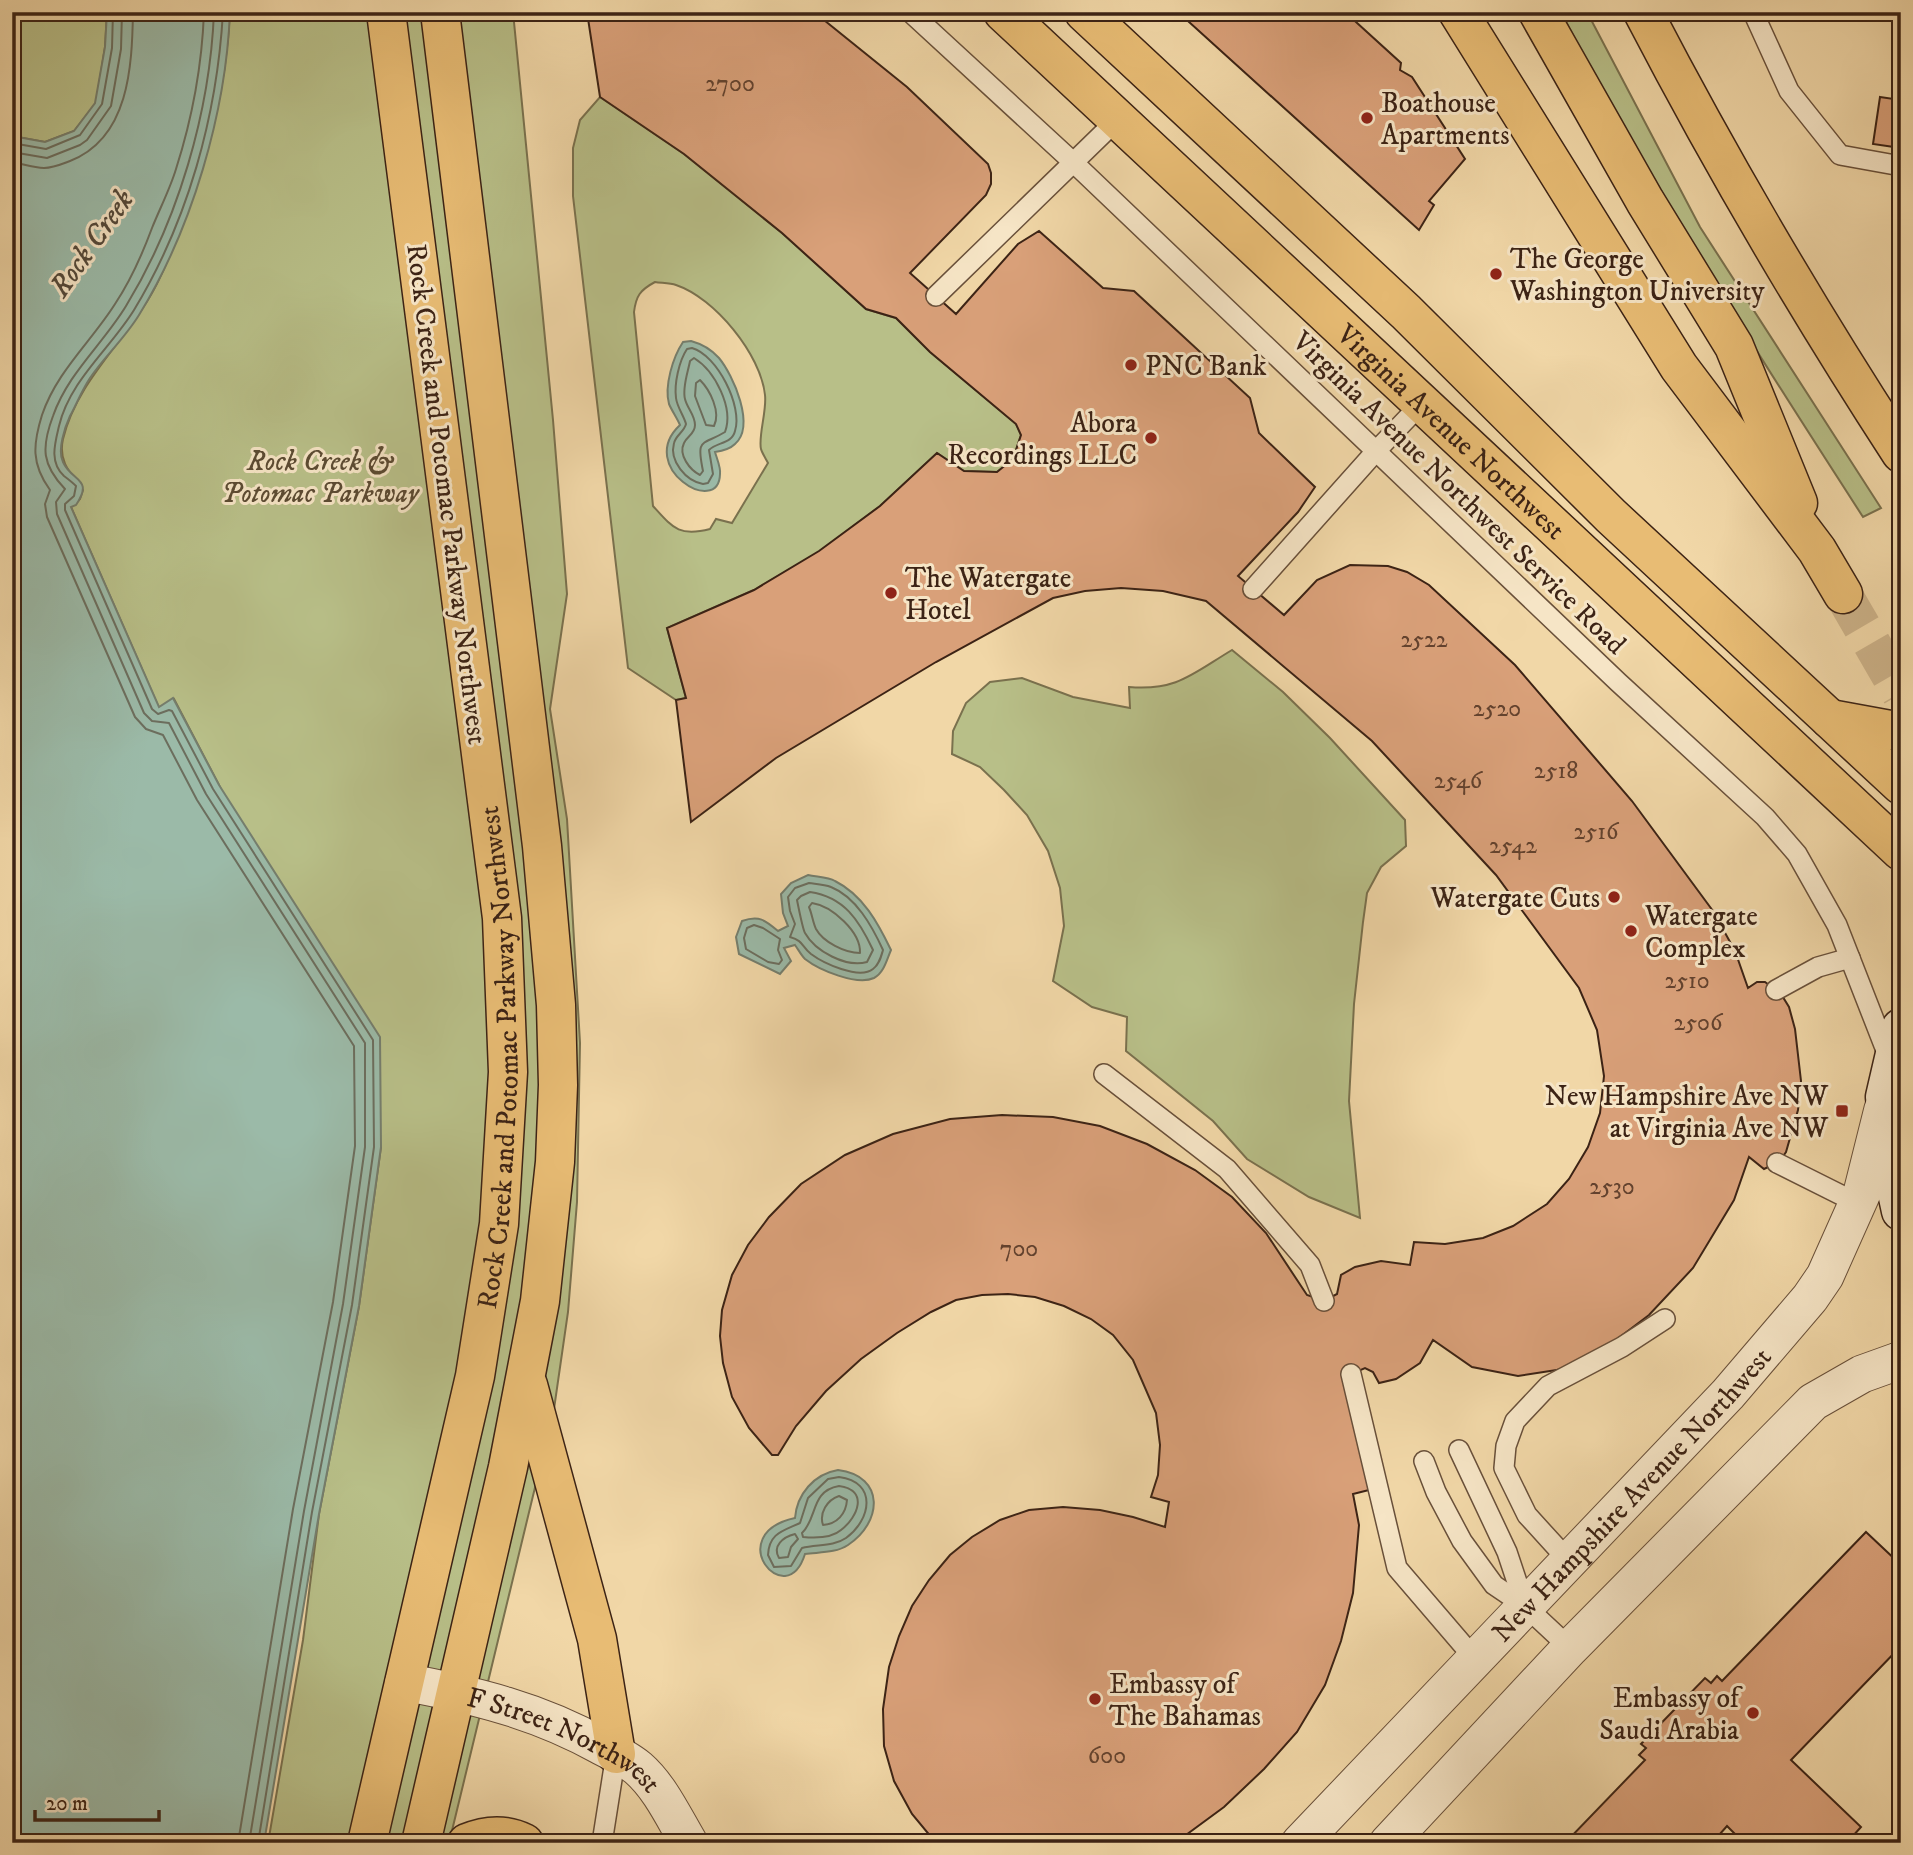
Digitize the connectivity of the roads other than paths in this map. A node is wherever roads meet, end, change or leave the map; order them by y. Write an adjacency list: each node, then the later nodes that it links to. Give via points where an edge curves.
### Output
1 (387, 12): 43 (main road, Rock Creek and Potomac Parkway Northwest, via 502,918 508,1072 499,1224 475,1376)
2 (440, 12): 36 (main road, Rock Creek and Potomac Parkway Northwest, via 542,846 556,1005 555,1162 540,1301)
3 (910, 12): 11 (lane, Virginia Avenue Northwest Service Road)
4 (1003, 12): 10 (main road, Virginia Avenue Northwest)
5 (1084, 12): 20 (main road, Virginia Avenue Northwest, via 1406,312 1611,516)
6 (1458, 12): 17 (main road, via 1679,368)
7 (1538, 12): 17 (main road, via 1734,346)
8 (1643, 12): 16 (main road, via 1770,244)
9 (1752, 12): 12 (lane, via 1789,91 1840,155)
10 (1119, 118): 11 (lane); 14 (main road, Virginia Avenue Northwest)
11 (1074, 163): 13 (lane); 15 (lane, Virginia Avenue Northwest Service Road)
12 (1901, 166)
13 (936, 296)
14 (1421, 404): 15 (lane); 23 (main road, Virginia Avenue Northwest)
15 (1377, 450): 18 (lane); 24 (lane, Virginia Avenue Northwest Service Road, via 1765,817 1797,854)
16 (1901, 453)
17 (1817, 550): 19 (main road)
18 (1253, 589)
19 (1843, 594)
20 (1830, 719): 21 (main road); 22 (main road, Virginia Avenue Northwest)
21 (1901, 732)
22 (1901, 785)
23 (1901, 851)
24 (1850, 958): 25 (lane, via 1818,967); 28 (lane, Virginia Avenue Northwest Service Road)
25 (1776, 990)
26 (1901, 1028): 28 (main road)
27 (1104, 1074): 32 (lane, via 1227,1169 1310,1265)
28 (1889, 1082): 30 (street, New Hampshire Avenue Northwest, via 1874,1153); 31 (main road)
29 (1776, 1163): 30 (lane)
30 (1857, 1203): 39 (street, New Hampshire Avenue Northwest, via 1825,1276 1810,1298 1728,1394)
31 (1901, 1211)
32 (1324, 1301)
33 (1665, 1319): 39 (lane, via 1548,1386 1515,1421 1504,1468 1527,1515)
34 (1901, 1360): 41 (street, via 1862,1374 1813,1402)
35 (1351, 1374): 42 (lane, via 1397,1569)
36 (526, 1377): 44 (main road, Rock Creek and Potomac Parkway Northwest); 45 (main road, via 597,1639)
37 (1459, 1450): 40 (lane, via 1507,1552)
38 (1423, 1461): 40 (lane, via 1462,1541 1494,1585)
39 (1569, 1560): 40 (street, New Hampshire Avenue Northwest)
40 (1525, 1606): 41 (lane); 42 (street, New Hampshire Avenue Northwest)
41 (1570, 1648): 53 (street)
42 (1475, 1659): 52 (street, New Hampshire Avenue Northwest)
43 (404, 1682): 44 (street, F Street Northwest); 46 (main road, Rock Creek and Potomac Parkway Northwest)
44 (456, 1691): 45 (street, F Street Northwest, via 535,1714); 47 (main road, Rock Creek and Potomac Parkway Northwest)
45 (615, 1754): 50 (lane); 51 (street, F Street Northwest, via 651,1782)
46 (367, 1843)
47 (421, 1843)
48 (467, 1843): 49 (main road, via 485,1836)
49 (524, 1843)
50 (602, 1843)
51 (689, 1843)
52 (1300, 1843)
53 (1388, 1843)

